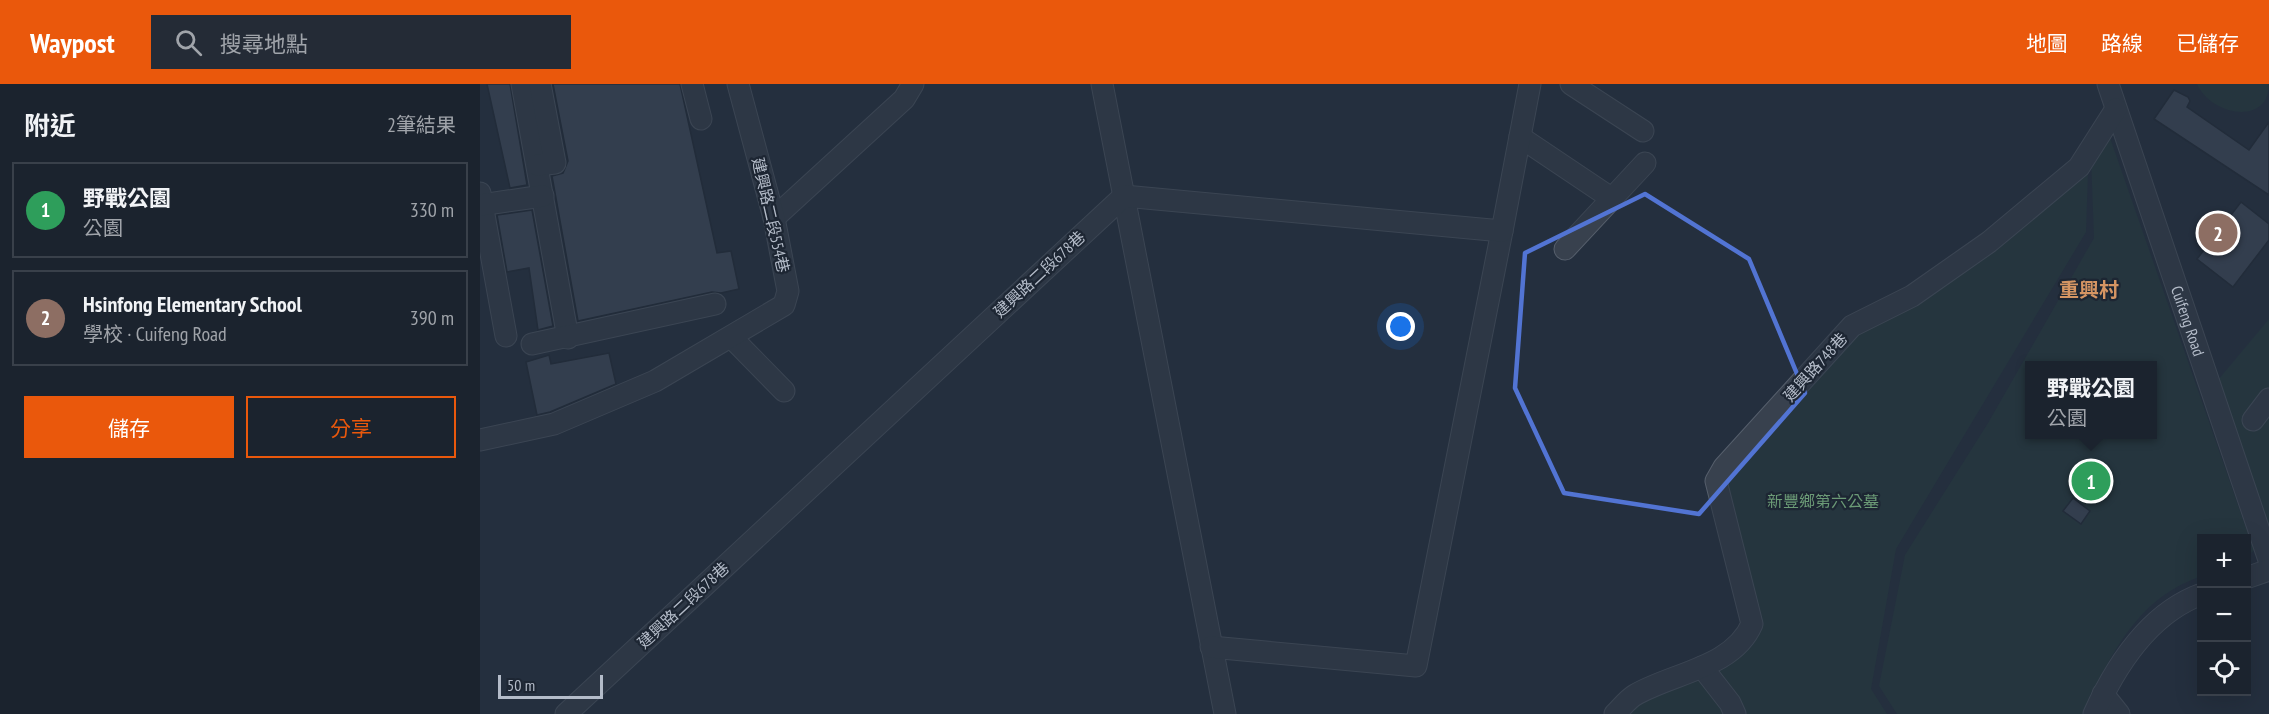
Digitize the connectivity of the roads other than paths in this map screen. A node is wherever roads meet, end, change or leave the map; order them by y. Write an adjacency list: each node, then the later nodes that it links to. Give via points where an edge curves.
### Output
1 (522, 84): 15 (street)
2 (540, 84): 15 (street, via 555,163)
3 (692, 84): 11 (street)
4 (738, 84): 20 (street, 建興路二段554巷)
5 (913, 84): 20 (street, via 904,99)
6 (1102, 84): 17 (street)
7 (1530, 84): 13 (street)
8 (1571, 84): 12 (street)
9 (2108, 84): 10 (street, Cuifeng Road)
10 (2116, 109): 32 (street, Cuifeng Road); 37 (street, 建興路748巷, via 2079,166 1989,242 1912,296 1852,326 1724,467 1716,481 1752,624 1745,639)
11 (700, 119)
12 (1643, 131)
13 (1520, 137): 18 (street); 21 (street)
14 (1645, 163): 18 (street)
15 (538, 165): 16 (street)
16 (543, 196): 19 (street); 25 (street)
17 (1124, 196): 21 (street); 36 (street); 40 (street, 建興路二段678巷)
18 (1611, 198): 22 (street)
19 (481, 201): 24 (street)
20 (774, 218): 26 (street, 建興路二段554巷, via 788,291 784,305)
21 (1502, 231): 36 (street, via 1416,666)
22 (1564, 249)
23 (715, 304): 25 (street)
24 (506, 336)
25 (568, 338): 27 (street)
26 (732, 338): 28 (street); 31 (street, 建興路二段554巷, via 656,381 554,424)
27 (532, 344)
28 (784, 392)
29 (2269, 399): 30 (street)
30 (2253, 420)
31 (480, 440)
32 (2269, 560)
33 (2269, 570): 34 (street)
34 (2251, 577)
35 (2197, 596): 38 (street, via 2181,602 2145,630)
36 (1211, 647): 39 (street)
37 (1702, 667): 41 (street, 建興路748巷, via 1634,695); 42 (street)
38 (2103, 694): 43 (street); 44 (street)
39 (1221, 709)
40 (566, 714)
41 (1615, 714)
42 (1735, 714)
43 (2094, 714)
44 (2119, 714)

